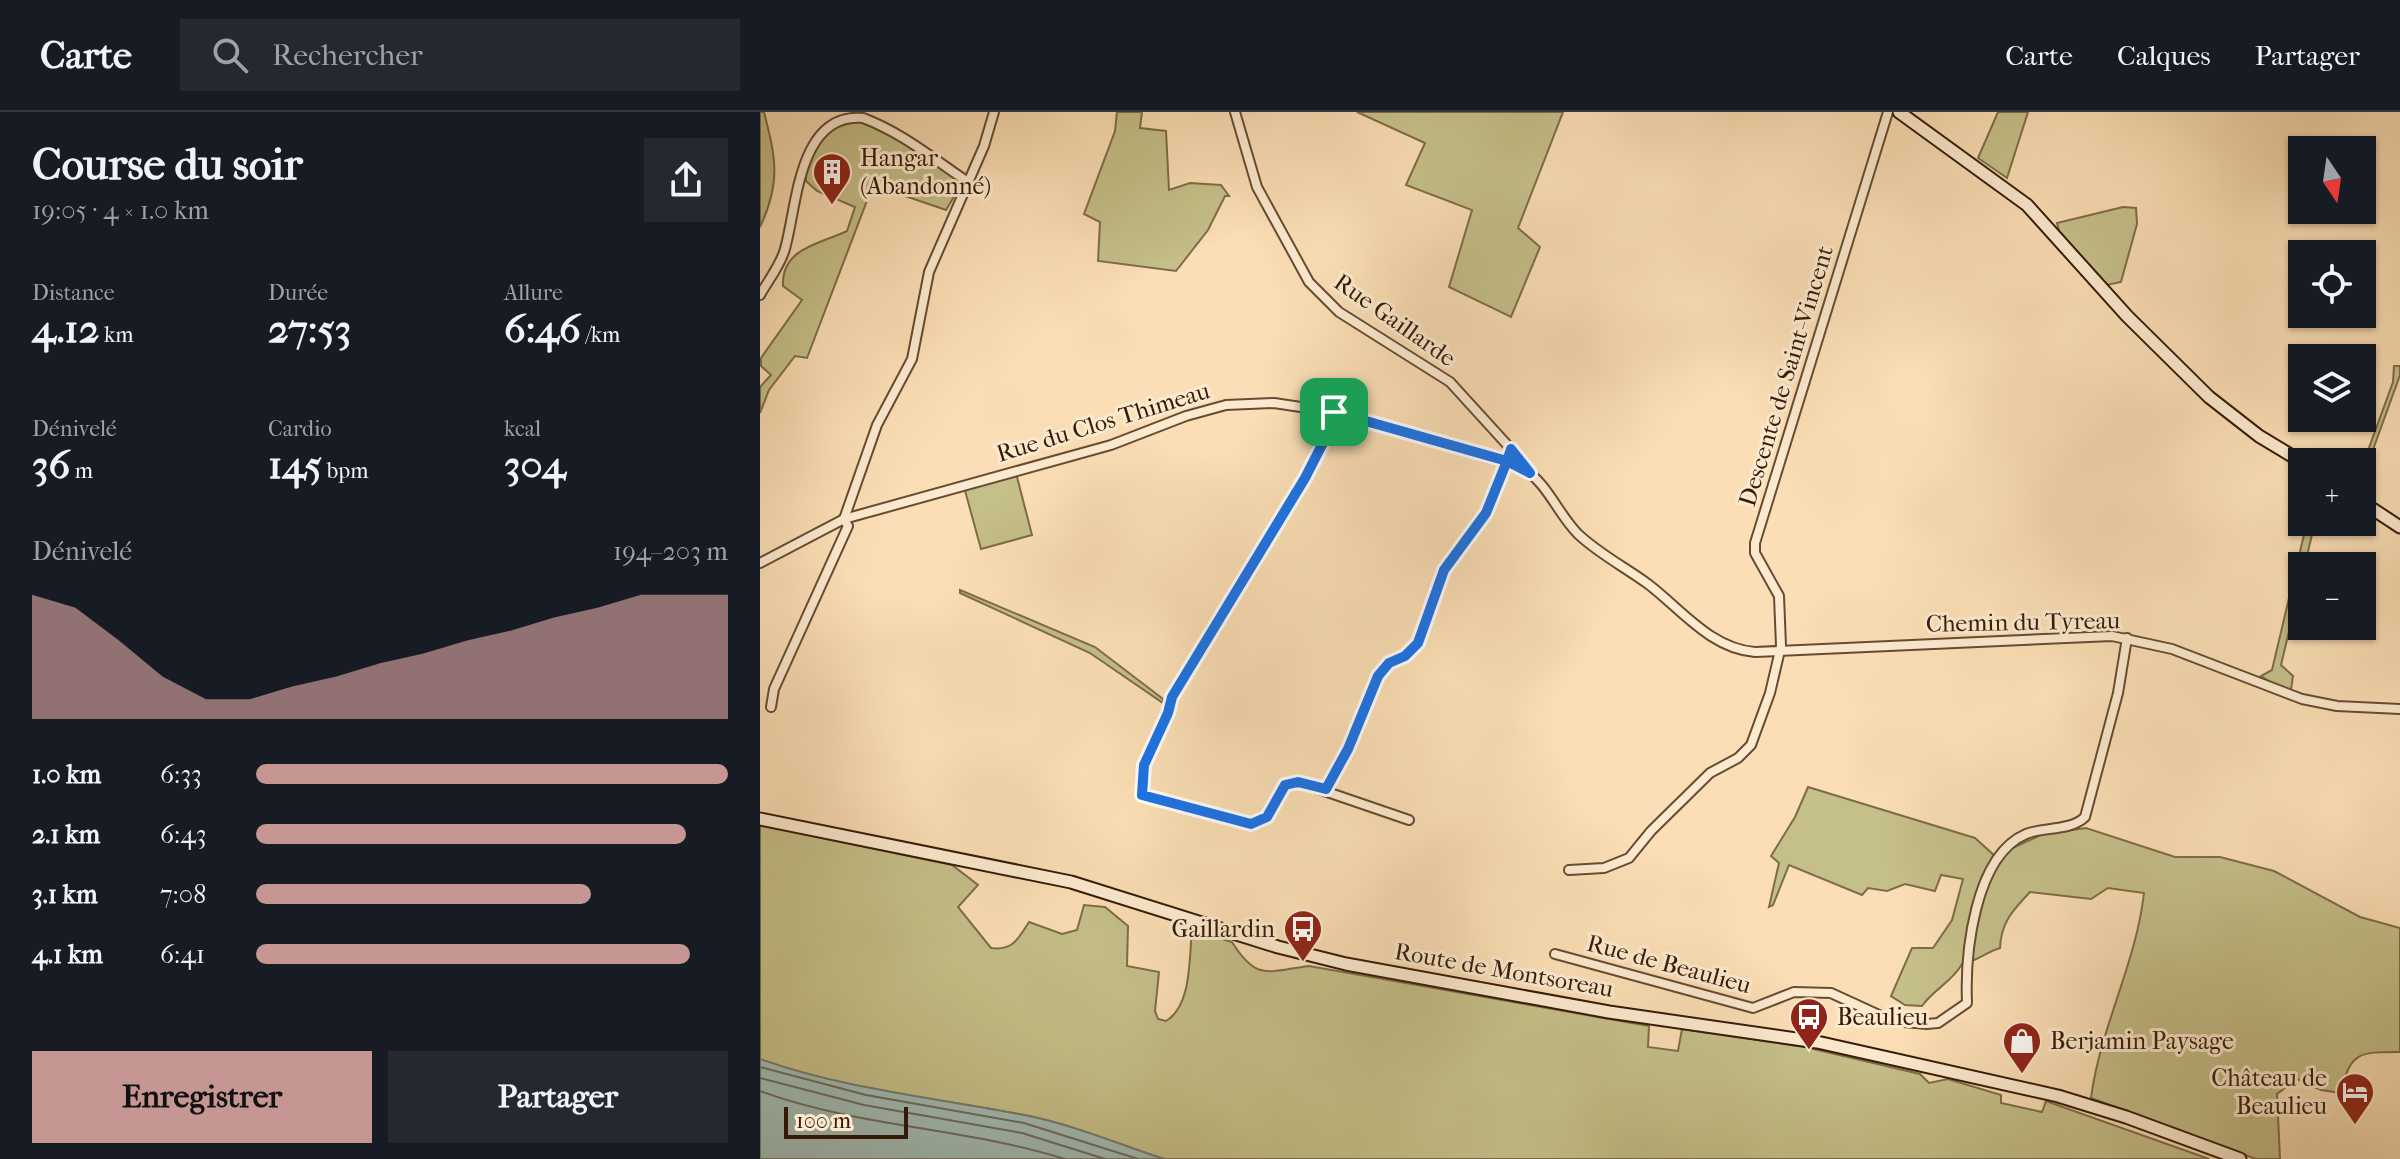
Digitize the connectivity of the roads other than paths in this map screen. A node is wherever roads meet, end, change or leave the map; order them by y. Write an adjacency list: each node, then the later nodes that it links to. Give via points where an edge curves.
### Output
1 (994, 112): 5 (street)
2 (1235, 112): 8 (street, Rue Gaillarde, via 1257,187 1283,240 1318,292 1339,312 1450,382)
3 (1888, 112): 17 (street, Descente de Saint-Vincent, via 1755,543 1755,553 1779,596)
4 (1899, 112): 9 (main road, via 2027,205 2209,397)
5 (968, 182): 6 (street, via 904,138 861,117 841,114 827,119 802,158 783,255); 13 (street, via 929,272 912,359 877,425)
6 (760, 295)
7 (1334, 412): 10 (street, Rue du Clos Thimeau); 13 (street, Rue du Clos Thimeau, via 1274,403 1226,405 1111,445); 20 (street, via 1305,478 1172,697 1144,765 1142,795 1251,824 1267,817 1285,785 1298,782)
8 (1511, 449): 10 (street); 11 (street, Rue Gaillarde)
9 (2288, 454)
10 (1507, 461): 11 (street, Rue du Clos Thimeau); 20 (street, via 1486,513 1444,570 1418,643 1378,676)
11 (1530, 473): 17 (street, Rue du Clos Thimeau, via 1578,534 1705,631 1737,649)
12 (2376, 511): 14 (main road)
13 (844, 519): 15 (street, Rue du Clos Thimeau); 18 (street, via 848,526 774,689)
14 (2400, 527)
15 (760, 563)
16 (2127, 638): 17 (street, Chemin du Tyreau); 19 (street, Chemin du Tyreau, via 2172,649 2302,699); 24 (street, Rue de Beaulieu, via 2085,817 2020,837 1997,858 1980,901 1967,969 1967,1003 1936,1024 1899,1023 1839,995 1807,992 1786,993 1753,1008)
17 (1781, 649): 23 (street, Descente de Saint-Vincent, via 1745,753 1710,773 1629,858 1604,868)
18 (771, 707)
19 (2400, 709)
20 (1326, 789): 22 (street)
21 (760, 819): 25 (main road, Route de Montsoreau, via 1071,882 1346,964 1609,1012 1796,1038 2058,1096)
22 (1409, 820)
23 (1569, 870)
24 (1555, 954)
25 (2240, 1159)

